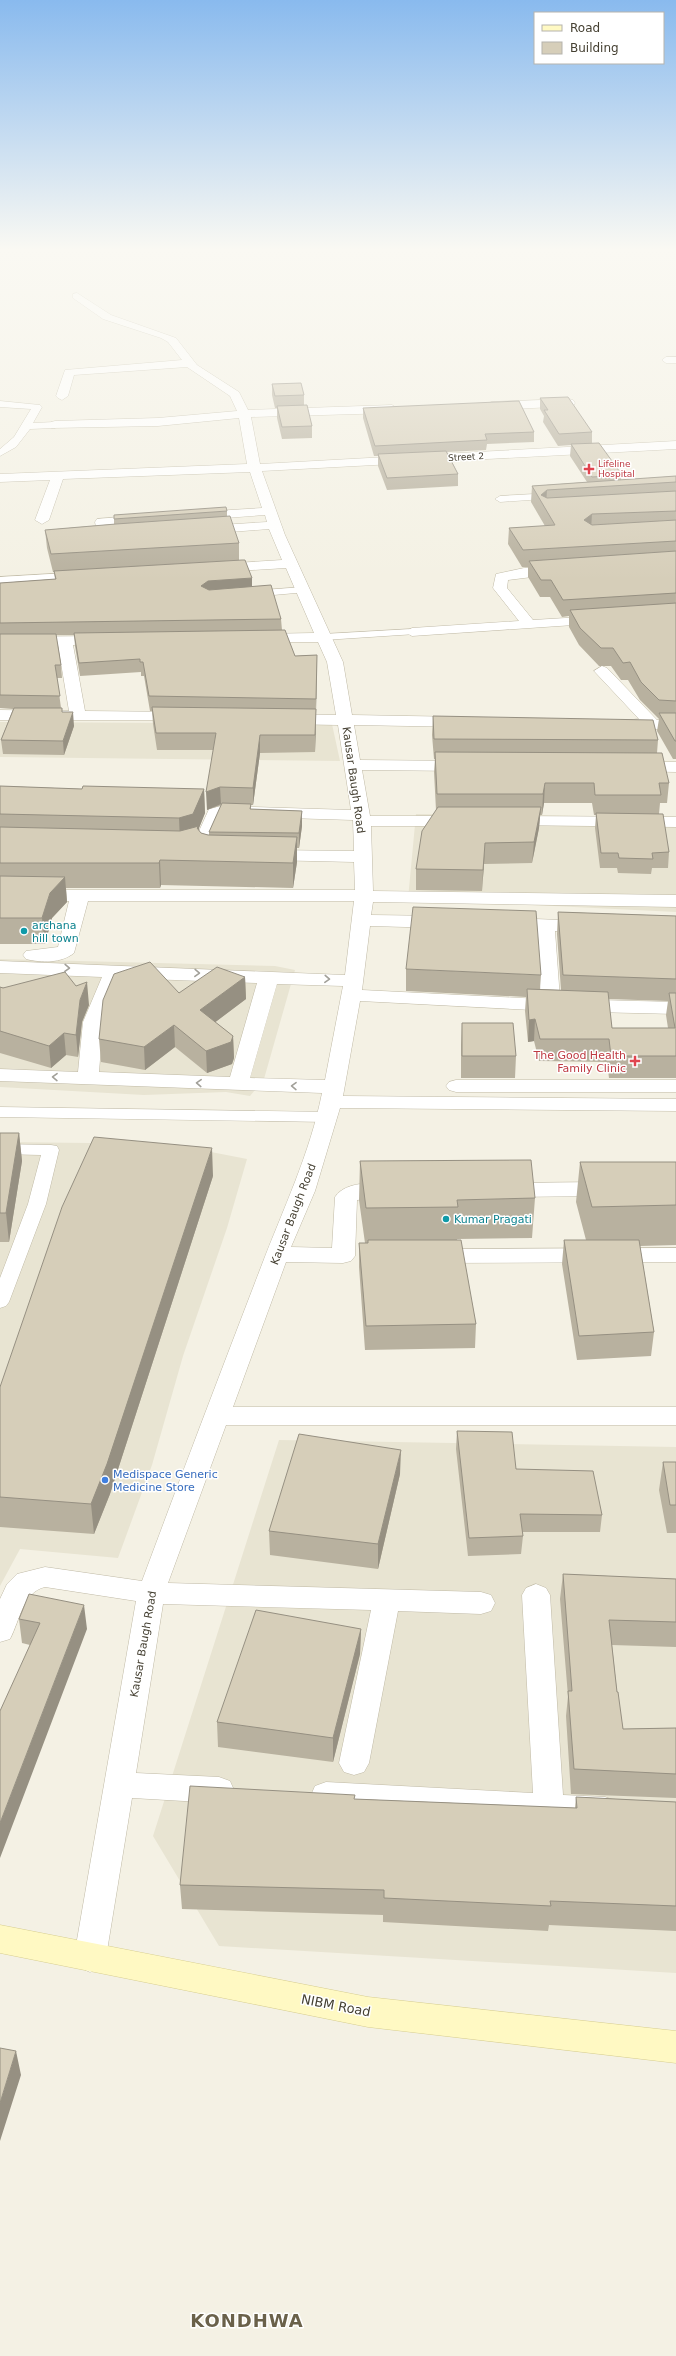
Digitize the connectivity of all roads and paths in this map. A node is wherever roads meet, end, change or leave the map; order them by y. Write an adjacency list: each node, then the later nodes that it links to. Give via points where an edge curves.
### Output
1 (187, 360): 4 (street, Kausar Baugh Road)
2 (666, 360): 3 (lane)
3 (676, 360)
4 (189, 363): 5 (street, via 69,372); 10 (street, Kausar Baugh Road, via 235,394)
5 (62, 396)
6 (569, 403): 8 (street)
7 (0, 404): 12 (lane, via 37,406)
8 (482, 406)
9 (403, 409): 10 (street)
10 (244, 414): 11 (street, via 158,422); 15 (street, Kausar Baugh Road)
11 (55, 425): 12 (lane)
12 (27, 426): 14 (lane, via 12,447)
13 (676, 445): 15 (street, Street 2)
14 (0, 453)
15 (255, 468): 16 (street, Street 2); 20 (street, Kausar Baugh Road)
16 (58, 476): 17 (street, Street 2); 23 (street)
17 (0, 478)
18 (561, 495): 19 (lane)
19 (500, 499)
20 (271, 511): 21 (street); 24 (street, Kausar Baugh Road)
21 (185, 517)
22 (155, 519): 26 (street, via 102,522 105,536)
23 (42, 520)
24 (276, 525): 25 (street); 27 (street, Kausar Baugh Road)
25 (189, 531)
26 (136, 534)
27 (291, 564): 28 (street); 32 (street, Kausar Baugh Road)
28 (205, 569)
29 (570, 569): 35 (street, via 524,572 501,577 500,588)
30 (94, 575): 31 (street)
31 (0, 581)
32 (303, 590): 33 (lane); 38 (street, Kausar Baugh Road)
33 (240, 595)
34 (609, 620): 35 (street)
35 (530, 625): 36 (street)
36 (412, 632): 38 (lane)
37 (246, 638): 38 (street)
38 (324, 638): 47 (street, Kausar Baugh Road, via 335,662)
39 (120, 640): 41 (street)
40 (0, 641): 41 (street)
41 (65, 641): 44 (street)
42 (602, 670): 50 (street)
43 (0, 716): 44 (street)
44 (78, 716): 45 (street)
45 (196, 718)
46 (266, 718): 47 (street)
47 (345, 719): 48 (street); 52 (street, Kausar Baugh Road)
48 (481, 722)
49 (606, 724): 50 (street)
50 (653, 725): 51 (street)
51 (676, 725)
52 (352, 765): 53 (street); 56 (street, Kausar Baugh Road)
53 (484, 766)
54 (620, 767): 55 (street)
55 (676, 767)
56 (361, 818): 57 (street); 60 (street, via 221,811 215,813 202,843 181,849); 62 (street, Kausar Baugh Road)
57 (472, 821)
58 (496, 821): 59 (street)
59 (676, 822)
60 (165, 848)
61 (255, 854): 62 (street)
62 (362, 857): 65 (street, Kausar Baugh Road)
63 (0, 895): 64 (street)
64 (80, 896): 65 (street); 72 (street, via 67,949 61,954)
65 (364, 896): 66 (street); 67 (street, Kausar Baugh Road)
66 (676, 901)
67 (361, 920): 68 (street); 76 (street, Kausar Baugh Road)
68 (458, 923)
69 (489, 924): 70 (street)
70 (545, 925): 71 (street); 77 (street)
71 (607, 928)
72 (0, 954)
73 (0, 967): 74 (street, one-way to 74)
74 (115, 970): 75 (street, one-way to 75); 80 (street, via 93,1022)
75 (269, 976): 76 (street, one-way to 76); 81 (street)
76 (353, 988): 77 (street); 85 (street, Kausar Baugh Road)
77 (551, 1005): 78 (street)
78 (676, 1008)
79 (0, 1075): 80 (street, one-way to 79)
80 (88, 1077): 81 (street, one-way to 80)
81 (238, 1085): 85 (street, one-way to 81)
82 (456, 1086): 84 (street)
83 (676, 1086): 84 (street)
84 (574, 1095): 85 (street); 86 (street)
85 (331, 1102): 87 (lane); 92 (street, Kausar Baugh Road, via 304,1191)
86 (676, 1105)
87 (0, 1112)
88 (0, 1150): 97 (lane, via 50,1150 37,1204)
89 (629, 1189): 90 (street)
90 (479, 1190)
91 (408, 1191): 94 (street, via 353,1192 346,1197)
92 (277, 1254): 94 (street); 100 (street, Kausar Baugh Road)
93 (676, 1255): 96 (street)
94 (343, 1256): 95 (street)
95 (367, 1256)
96 (415, 1256)
97 (7, 1266): 98 (lane)
98 (0, 1302)
99 (674, 1414): 100 (street)
100 (217, 1416): 101 (street, Kausar Baugh Road)
101 (151, 1593): 103 (street); 105 (street, via 45,1577 27,1581 17,1592); 107 (street, Kausar Baugh Road)
102 (536, 1595): 110 (street)
103 (386, 1602): 104 (street); 106 (street)
104 (481, 1604)
105 (0, 1631)
106 (354, 1763)
107 (119, 1785): 108 (street); 113 (street, Kausar Baugh Road)
108 (243, 1791)
109 (299, 1794): 110 (street)
110 (549, 1807): 111 (street)
111 (628, 1811)
112 (0, 1939): 113 (main road, NIBM Road)
113 (90, 1957): 114 (main road, NIBM Road, via 368,2012)
114 (676, 2047)

